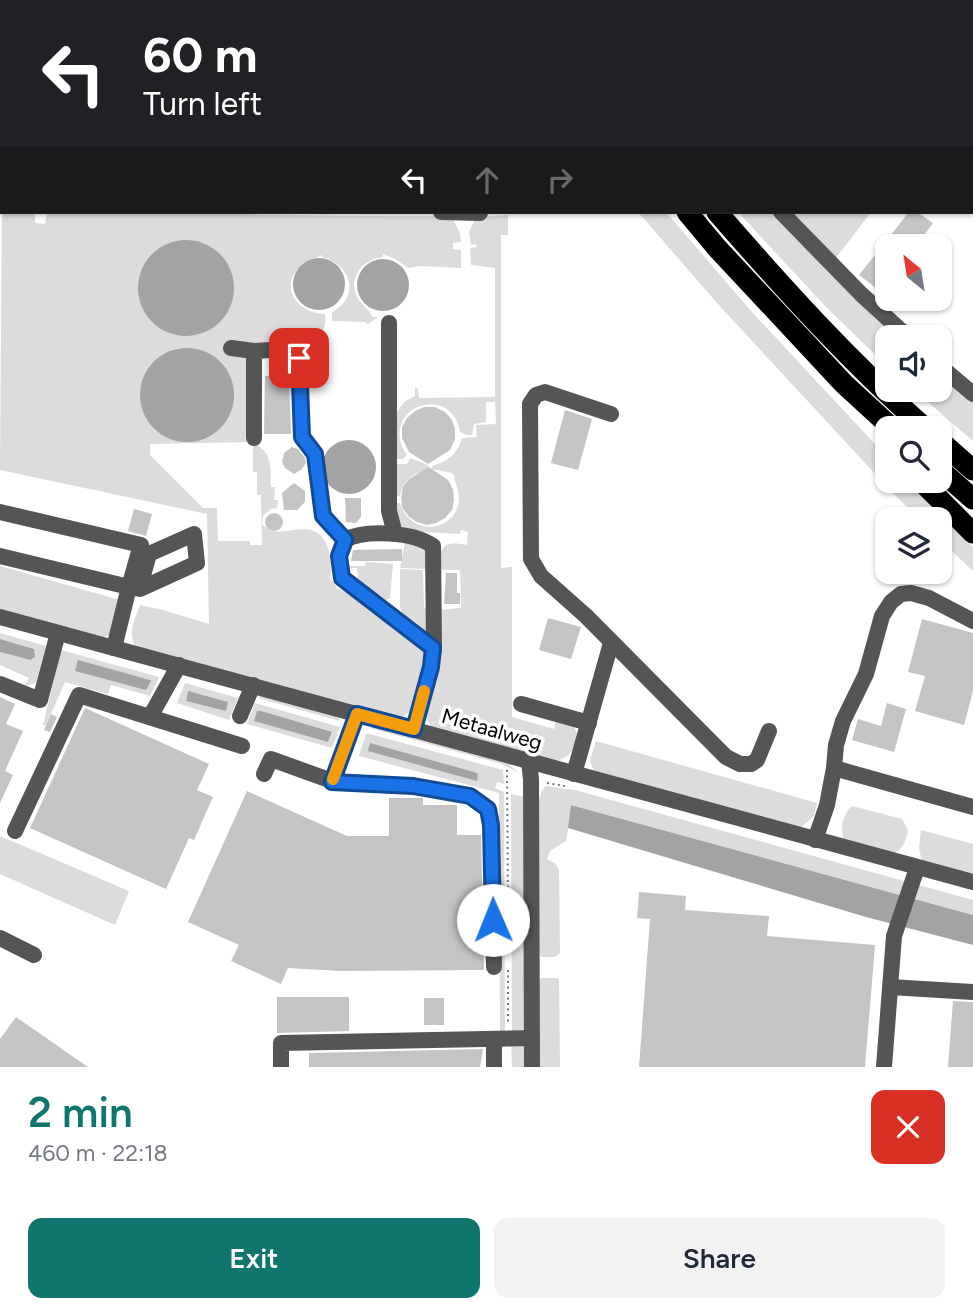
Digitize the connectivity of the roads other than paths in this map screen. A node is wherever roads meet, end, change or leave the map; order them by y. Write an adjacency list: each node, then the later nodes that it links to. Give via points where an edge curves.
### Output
1 (689, 214): 9 (highway)
2 (719, 214): 13 (highway, via 809,316)
3 (782, 214): 5 (street)
4 (389, 323): 23 (street, via 388,511)
5 (895, 325)
6 (231, 348): 7 (street)
7 (254, 351): 15 (street); 24 (street, via 288,349 299,358 302,437 315,454 323,516)
8 (952, 376): 10 (street)
9 (844, 384): 12 (highway); 14 (highway)
10 (973, 394)
11 (611, 414): 30 (street, via 545,392 530,404 531,559 541,576)
12 (879, 416)
13 (912, 416)
14 (875, 426)
15 (254, 438)
16 (952, 452): 17 (highway)
17 (973, 470)
18 (952, 481): 20 (highway)
19 (934, 493): 22 (highway)
20 (973, 499)
21 (0, 512): 26 (street, via 141,545)
22 (973, 533)
23 (394, 534): 24 (street); 31 (street, via 424,539 433,546)
24 (345, 540): 31 (street, via 339,556 342,578)
25 (0, 556): 26 (street)
26 (129, 587): 32 (street, via 137,601)
27 (0, 617): 29 (street, Metaalweg)
28 (973, 621): 45 (street, via 911,593 901,594 891,603 882,616 866,674 843,721)
29 (58, 633): 32 (street, Metaalweg); 34 (street, via 40,700)
30 (611, 643): 40 (street); 42 (street, via 726,757 751,764)
31 (433, 648): 41 (street)
32 (119, 649): 33 (street, Metaalweg)
33 (179, 666): 35 (street, Metaalweg); 39 (street)
34 (0, 684)
35 (253, 685): 37 (street, Metaalweg); 38 (street)
36 (521, 704): 40 (street)
37 (357, 714): 41 (street, Metaalweg); 48 (street)
38 (240, 716)
39 (150, 717): 43 (street); 50 (street, via 79,695)
40 (589, 723): 47 (street)
41 (414, 729): 44 (street, Metaalweg)
42 (769, 731)
43 (243, 746)
44 (529, 761): 47 (street, Metaalweg); 59 (street)
45 (834, 768): 49 (street); 51 (street)
46 (264, 774): 48 (street, via 271,759)
47 (574, 774): 51 (street, Metaalweg)
48 (332, 782): 56 (street, via 413,786 470,796 488,809)
49 (973, 807)
50 (15, 831)
51 (815, 840): 52 (street, Metaalweg)
52 (917, 868): 53 (street, Metaalweg); 57 (street, via 894,936)
53 (973, 882)
54 (0, 938): 55 (street)
55 (34, 955)
56 (494, 967)
57 (890, 987): 58 (street); 64 (street)
58 (973, 992)
59 (532, 1038): 60 (street); 63 (street)
60 (494, 1040): 61 (street, via 281,1043); 62 (street)
61 (281, 1067)
62 (494, 1067)
63 (532, 1067)
64 (884, 1067)

